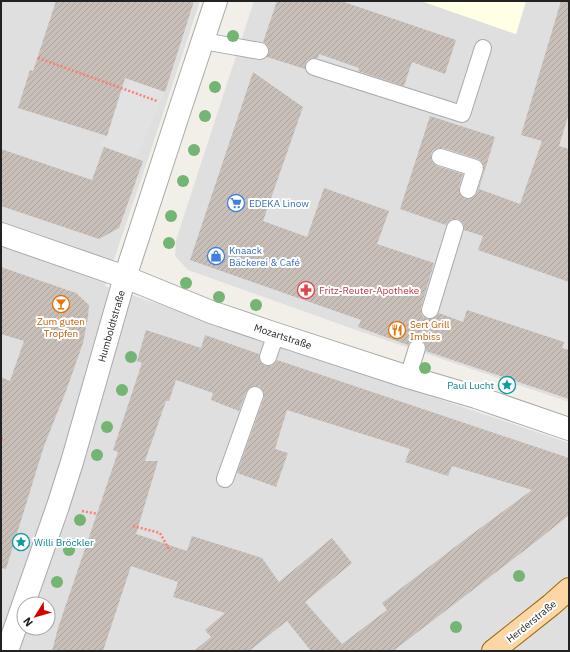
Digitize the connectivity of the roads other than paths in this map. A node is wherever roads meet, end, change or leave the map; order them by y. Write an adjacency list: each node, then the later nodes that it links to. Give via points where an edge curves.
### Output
1 (216, 1): 2 (street, Humboldtstraße)
2 (203, 41): 4 (lane); 10 (street, Humboldtstraße)
3 (483, 48): 5 (lane, via 462,114)
4 (260, 51)
5 (314, 68)
6 (440, 157): 7 (lane, via 475,168)
7 (468, 190)
8 (455, 228): 11 (lane)
9 (1, 234): 10 (street, Mozartstraße)
10 (125, 278): 12 (street, Mozartstraße); 20 (street, Humboldtstraße, via 58,506)
11 (430, 310)
12 (276, 334): 14 (lane); 15 (street, Mozartstraße)
13 (417, 348): 15 (lane)
14 (268, 357)
15 (408, 377): 17 (street, Mozartstraße)
16 (255, 395): 18 (lane)
17 (569, 429)
18 (225, 479)
19 (569, 589): 21 (main road, Herderstraße)
20 (7, 651)
21 (493, 651)

